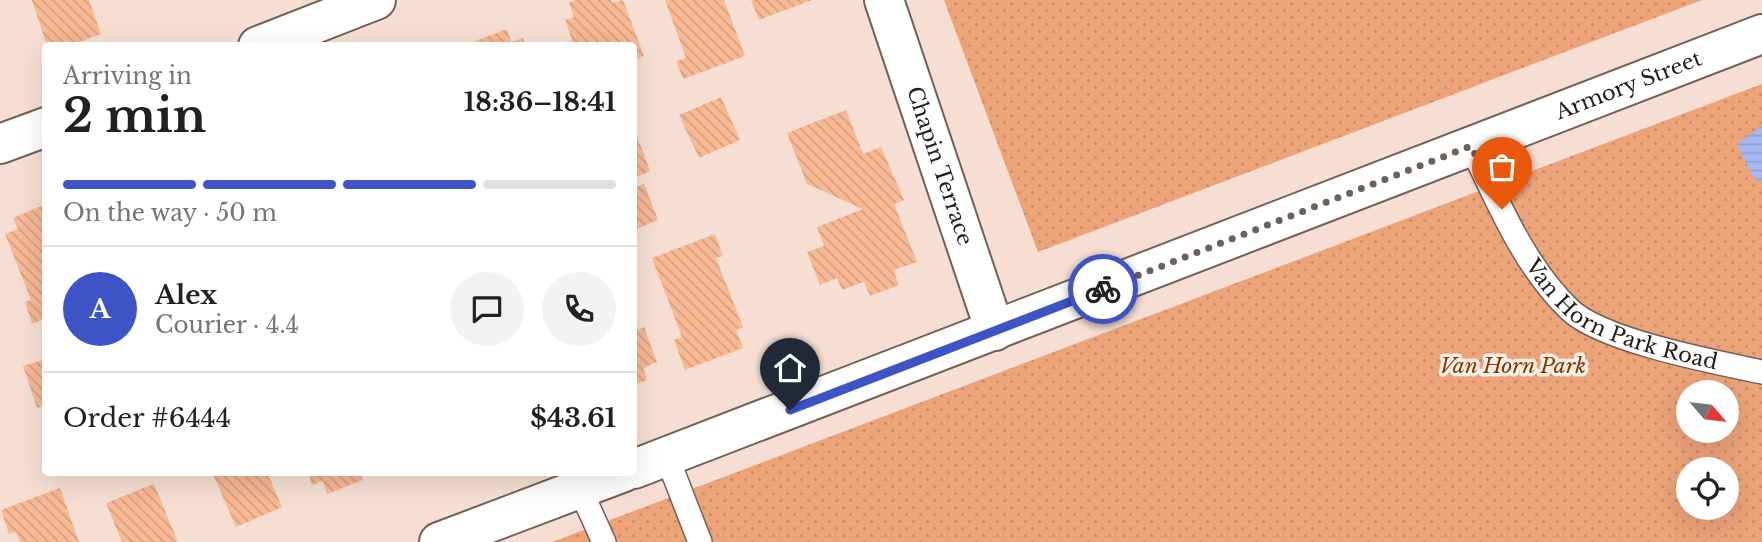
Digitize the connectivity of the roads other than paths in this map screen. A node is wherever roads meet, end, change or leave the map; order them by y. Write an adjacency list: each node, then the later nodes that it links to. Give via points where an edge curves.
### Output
1 (376, 0): 4 (main road)
2 (884, 0): 8 (main road, Chapin Terrace)
3 (1762, 34): 7 (main road, Armory Street)
4 (268, 42)
5 (42, 128): 6 (main road)
6 (0, 144)
7 (1471, 146): 8 (main road, Armory Street); 9 (lane, Van Horn Park Road, via 1539,274 1572,312 1620,336)
8 (995, 331): 10 (main road, Armory Street)
9 (1762, 372)
10 (650, 463): 15 (lane)
11 (614, 476): 12 (main road)
12 (580, 489): 13 (main road); 14 (lane)
13 (439, 542)
14 (604, 542)
15 (700, 542)

